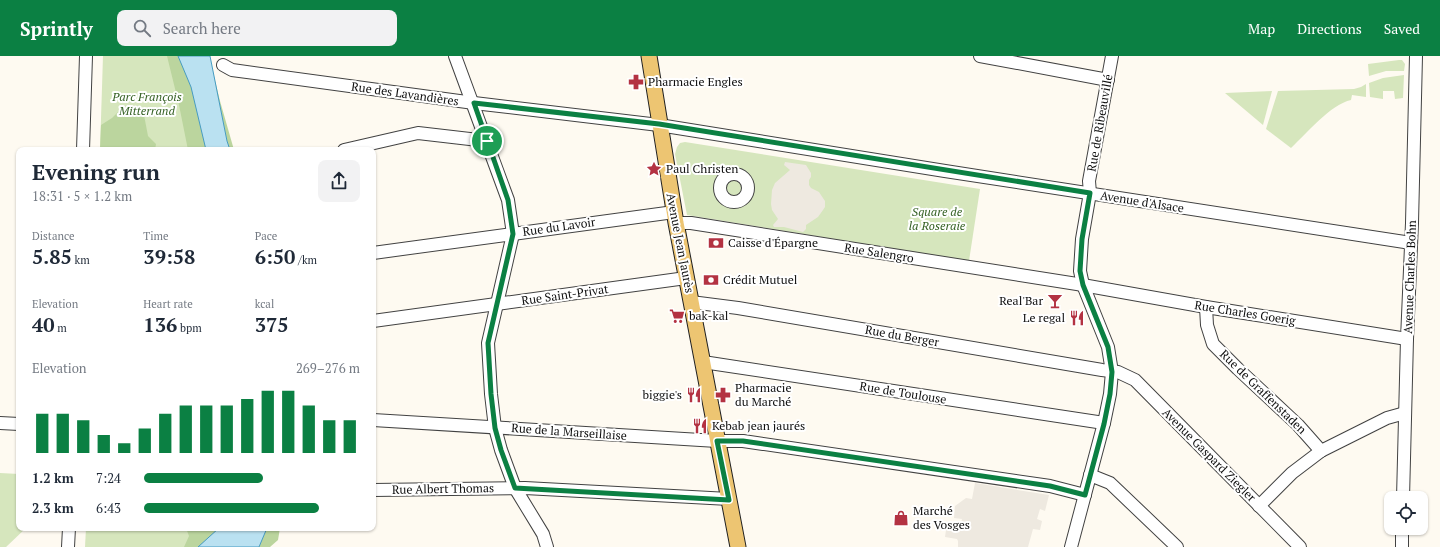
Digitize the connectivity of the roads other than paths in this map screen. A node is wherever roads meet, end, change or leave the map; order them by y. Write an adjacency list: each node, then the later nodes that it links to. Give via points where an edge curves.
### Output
1 (86, 56): 12 (street)
2 (455, 56): 9 (street)
3 (649, 56): 10 (main road, Avenue Jean Jaurès)
4 (980, 56): 8 (street)
5 (1112, 56): 8 (street, Rue de Ribeauvillé)
6 (1416, 56): 17 (street, Avenue Charles Bohn)
7 (223, 65): 9 (street, Rue des Lavandières, via 232,70)
8 (1108, 80): 14 (street, Rue de Ribeauvillé, via 1089,182)
9 (474, 103): 10 (street, Rue des Lavandières); 11 (street)
10 (659, 124): 14 (street, Avenue d'Alsace); 15 (main road, Avenue Jean Jaurès)
11 (487, 141): 13 (street, via 418,133); 16 (street, via 508,200)
12 (83, 147)
13 (357, 147)
14 (1090, 193): 17 (street, Avenue d'Alsace); 20 (street, Rue de Ribeauvillé, via 1080,259)
15 (675, 218): 16 (street, Rue du Lavoir); 19 (main road, Avenue Jean Jaurès); 20 (street, Rue Salengro, via 691,223)
16 (513, 234): 18 (street, Rue du Lavoir); 22 (street)
17 (1411, 243): 25 (street, Avenue Charles Bohn)
18 (376, 253)
19 (686, 278): 21 (main road, Avenue Jean Jaurès); 22 (street, Rue Saint-Privat)
20 (1083, 285): 23 (street, Rue Charles Goerig); 27 (street, Rue de Ribeauvillé, via 1108,347)
21 (691, 302): 26 (main road, Avenue Jean Jaurès); 27 (street, Rue du Berger)
22 (497, 304): 24 (street, Rue Saint-Privat); 33 (street, via 488,343)
23 (1206, 307): 25 (street, Rue Charles Goerig); 35 (street, Rue de Graffenstaden, via 1213,344 1298,425)
24 (376, 321)
25 (1407, 339): 28 (street, Avenue Charles Bohn)
26 (703, 362): 32 (street, Rue de Toulouse); 34 (main road, Avenue Jean Jaurès)
27 (1112, 372): 32 (street, Rue de Ribeauvillé); 42 (street, Avenue Gaspard Ziegler, via 1135,380)
28 (1405, 413): 35 (street, via 1387,418); 39 (street, Avenue Charles Bohn)
29 (376, 420): 33 (street, Rue de la Marseillaise)
30 (0, 423): 31 (street)
31 (16, 424)
32 (1104, 424): 36 (street, Rue de Ribeauvillé)
33 (495, 428): 34 (street, Rue de la Marseillaise); 37 (street)
34 (717, 441): 40 (street, Rue de la Marseillaise, via 743,441 1050,486); 41 (main road, Avenue Jean Jaurès)
35 (1321, 451): 42 (street, via 1292,473)
36 (1090, 475): 40 (street, Rue de Ribeauvillé); 45 (street, via 1110,483)
37 (515, 488): 38 (street, Rue Albert Thomas); 41 (street, Rue Albert Thomas); 47 (street, via 546,539)
38 (376, 490)
39 (1403, 491)
40 (1085, 495): 49 (street, Rue de Ribeauvillé)
41 (729, 500): 48 (main road, Avenue Jean Jaurès)
42 (1259, 506): 51 (street, Avenue Gaspard Ziegler)
43 (69, 531): 46 (street)
44 (1402, 535): 52 (street)
45 (1166, 542): 50 (street)
46 (68, 547)
47 (547, 547)
48 (738, 547)
49 (1072, 547)
50 (1177, 547)
51 (1300, 547)
52 (1402, 547)

